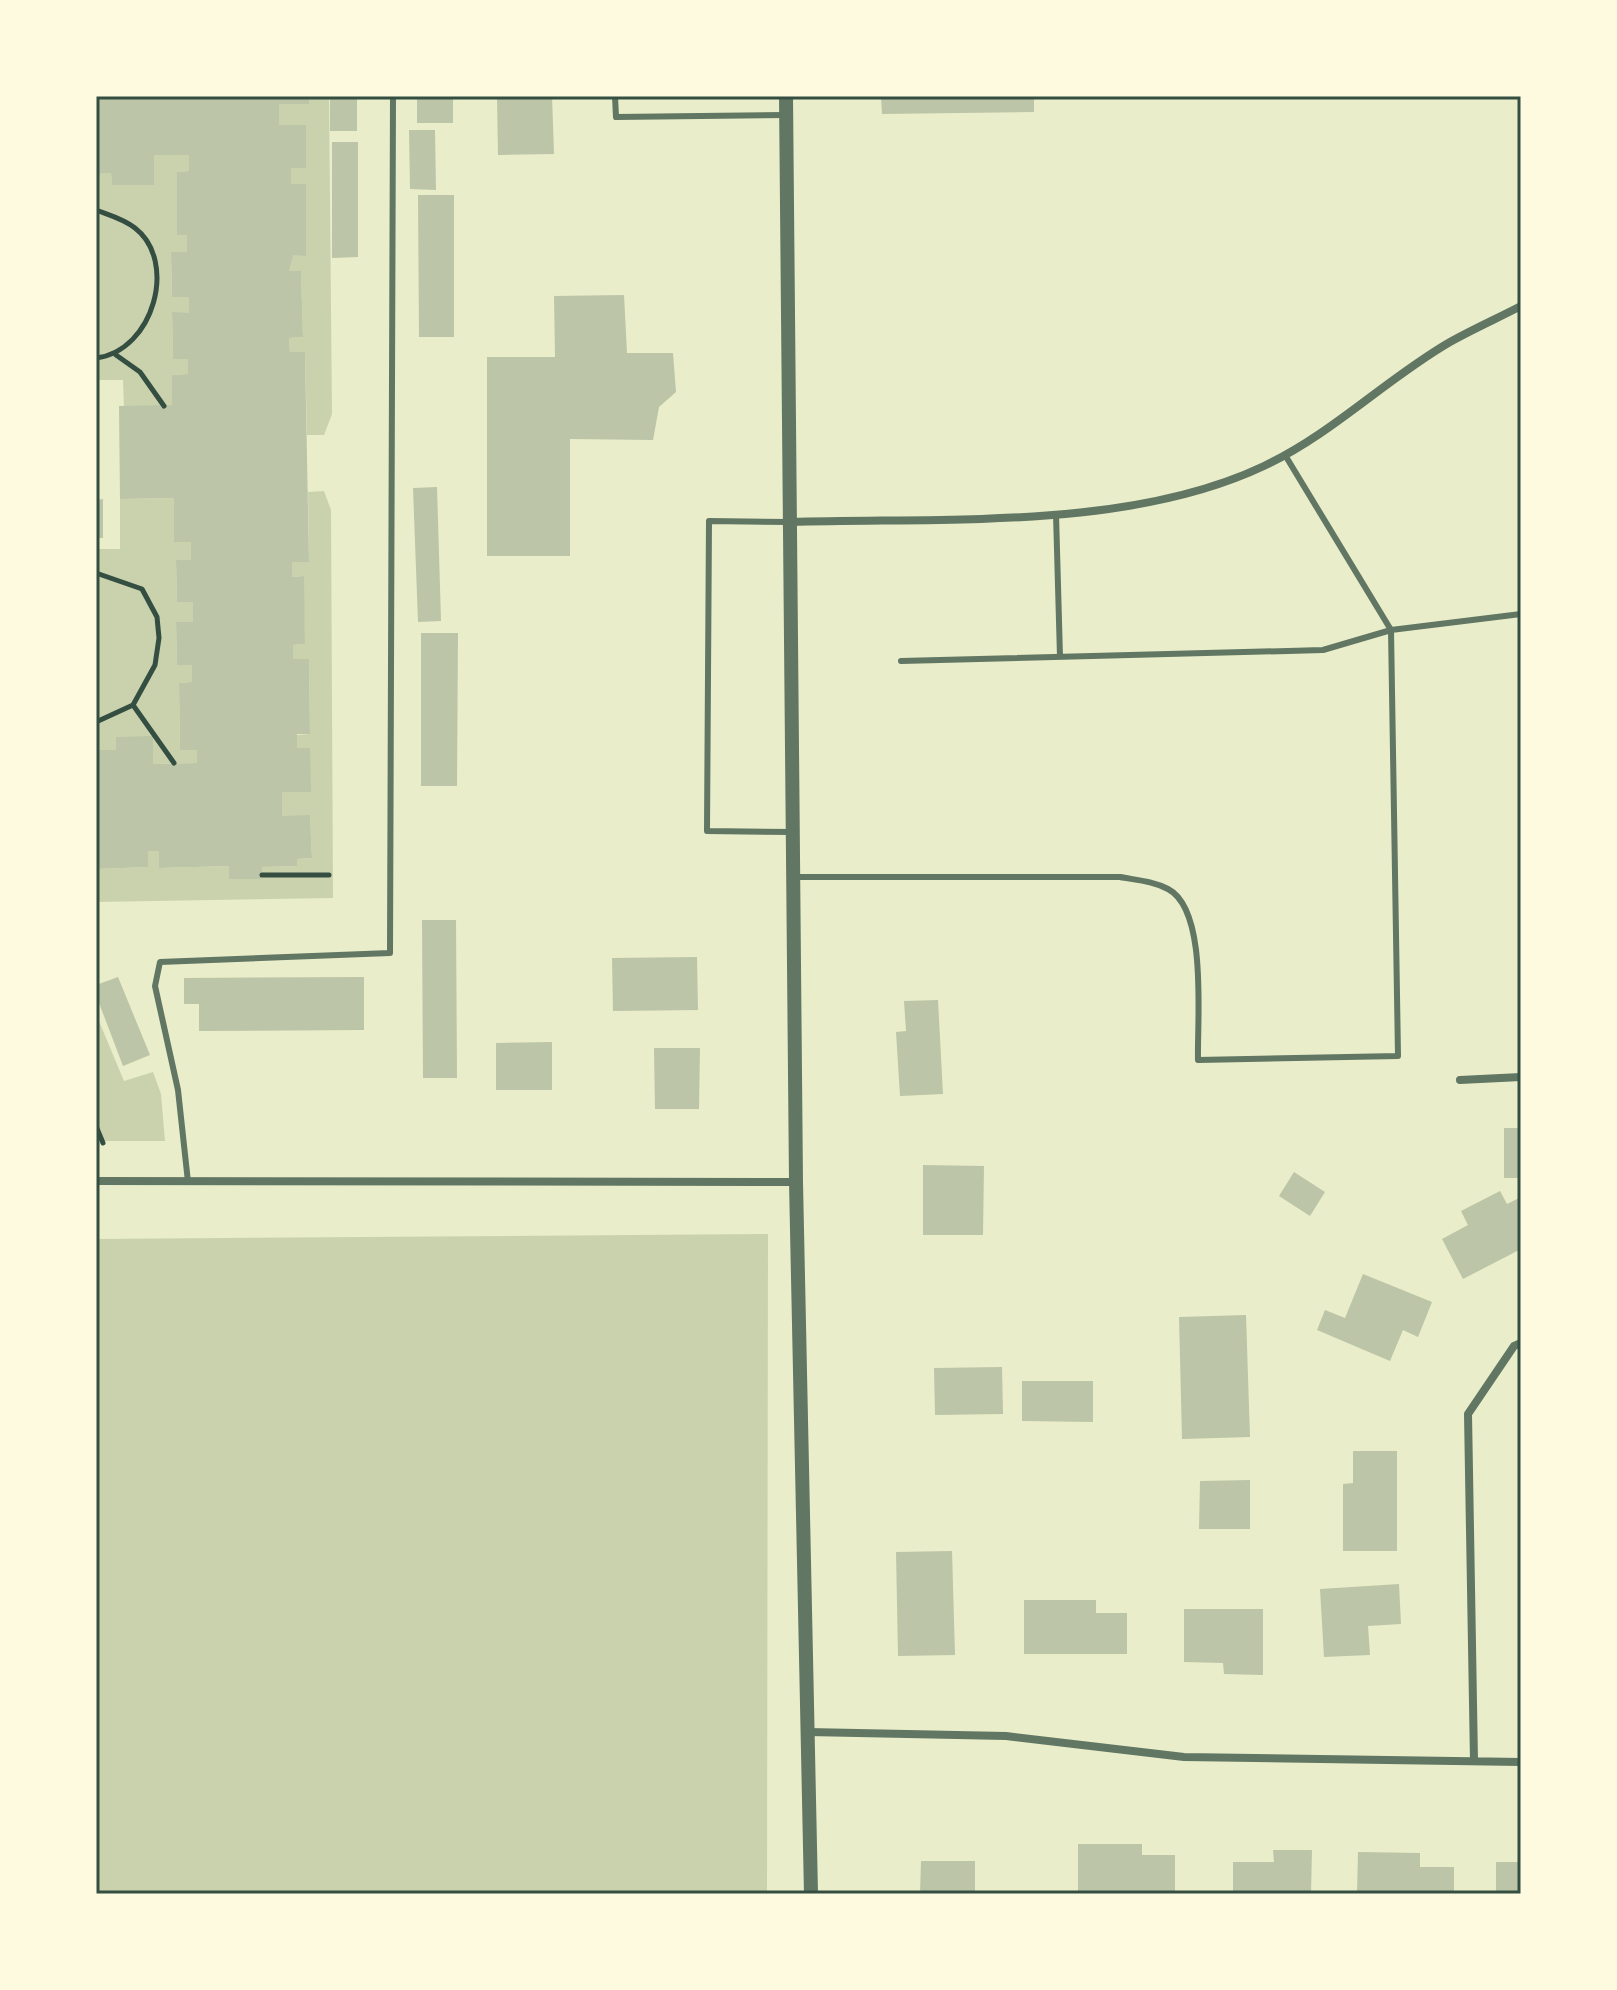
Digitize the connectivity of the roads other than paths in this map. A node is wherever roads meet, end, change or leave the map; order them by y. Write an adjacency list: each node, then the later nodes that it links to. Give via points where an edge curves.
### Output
1 (393, 96): 18 (lane, via 390,953 160,962 155,986 178,1090)
2 (615, 96): 4 (lane, via 616,117)
3 (786, 96): 4 (street)
4 (786, 115): 8 (street)
5 (1521, 306): 6 (street, via 1449,342)
6 (1285, 455): 7 (street, via 1185,495 1095,513); 10 (lane)
7 (1056, 514): 8 (street); 11 (lane)
8 (791, 522): 13 (street); 13 (lane, via 709,521 707,831)
9 (1521, 614): 10 (lane)
10 (1391, 630): 11 (lane, via 1323,650); 14 (lane, via 1398,1056 1198,1060 1195,929 1171,890 1149,882 1120,877)
11 (1060, 657): 12 (lane)
12 (901, 661)
13 (793, 832): 14 (street)
14 (793, 877): 19 (street)
15 (1521, 1077): 16 (street)
16 (1460, 1080)
17 (96, 1181): 18 (street)
18 (188, 1182): 19 (street)
19 (796, 1182): 21 (street)
20 (1518, 1344): 22 (street, via 1468,1414)
21 (808, 1732): 22 (street, via 1006,1736 1184,1757); 24 (street)
22 (1474, 1761): 23 (street)
23 (1521, 1762)
24 (811, 1894)

